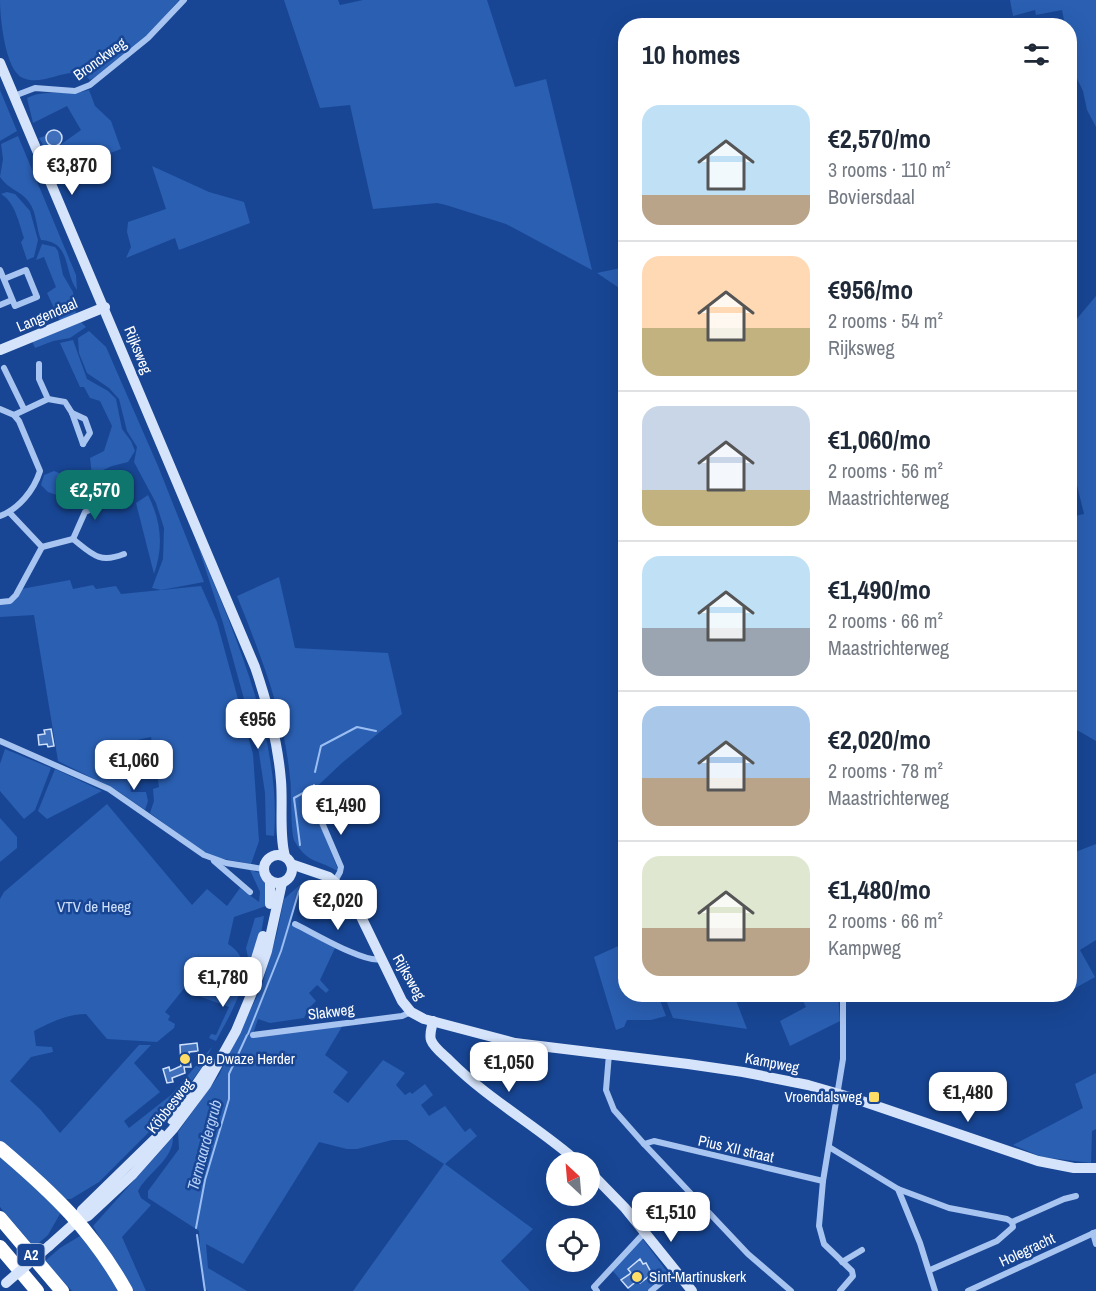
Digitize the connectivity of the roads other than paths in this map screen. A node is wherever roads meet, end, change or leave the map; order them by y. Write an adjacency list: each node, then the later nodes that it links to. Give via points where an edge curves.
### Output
1 (184, 0): 3 (street, Bronckweg, via 148,38 90,86 75,92 35,88)
2 (0, 63): 3 (main road, Rijksweg)
3 (14, 96): 8 (main road, Rijksweg)
4 (0, 270): 5 (street)
5 (4, 279): 6 (street); 6 (street, via 26,270 37,297 15,306)
6 (12, 300): 7 (street)
7 (0, 305)
8 (105, 307): 9 (main road, Langendaal); 27 (main road, Rijksweg, via 247,650 274,759 276,848)
9 (0, 350)
10 (39, 364): 12 (street, via 39,379)
11 (4, 368): 14 (street)
12 (48, 399): 14 (street); 15 (street, via 64,402)
13 (0, 409): 16 (street)
14 (24, 409): 16 (street)
15 (72, 413)
16 (14, 415): 18 (street, via 40,471 35,488)
17 (114, 499): 20 (street, via 85,512)
18 (9, 512): 19 (street); 21 (street)
19 (0, 516)
20 (73, 539): 21 (street); 22 (street, via 100,558)
21 (42, 547): 23 (street, via 16,596)
22 (124, 554)
23 (0, 602)
24 (0, 741): 26 (street, via 109,789)
25 (311, 797): 29 (street, via 341,867)
26 (211, 858): 28 (street); 32 (street)
27 (285, 862): 28 (main road, via 266,860); 29 (main road, Rijksweg); 31 (main road)
28 (263, 868): 30 (main road)
29 (335, 881): 34 (main road, Rijksweg, via 354,899)
30 (270, 882): 31 (main road); 41 (main road, Köbbesweg, via 264,934 243,999 209,1066)
31 (282, 883): 41 (main road, Köbbesweg, via 264,960 246,1011 212,1075)
32 (250, 892)
33 (295, 924): 34 (street, via 362,957)
34 (381, 959): 36 (main road, Rijksweg)
35 (843, 1002): 40 (street, via 844,1053)
36 (411, 1012): 37 (main road, Rijksweg); 38 (street, Slakweg)
37 (434, 1021): 39 (main road, Kampweg, via 506,1042); 45 (main road, via 432,1041 461,1072)
38 (253, 1035)
39 (609, 1054): 40 (main road, Kampweg, via 743,1072); 42 (street, via 606,1090 614,1110)
40 (839, 1093): 43 (street); 46 (main road, Kampweg, via 1026,1158)
41 (171, 1127): 52 (main road, Köbbesweg, via 133,1174 88,1216)
42 (644, 1144): 47 (street, Pius XII straat, via 654,1142); 69 (street, via 748,1254)
43 (829, 1147): 47 (street); 49 (street)
44 (0, 1148): 52 (highway)
45 (566, 1152)
46 (1096, 1168)
47 (823, 1181): 59 (street, via 820,1237)
48 (600, 1182): 54 (main road)
49 (898, 1189): 53 (street, via 949,1208); 60 (street)
50 (1076, 1196): 53 (street)
51 (0, 1218): 64 (highway, A2)
52 (78, 1220): 62 (main road, Köbbesweg, bridge); 65 (highway)
53 (1012, 1222): 60 (street, via 1007,1234 997,1241)
54 (645, 1232): 61 (main road); 66 (street, via 594,1287)
55 (1094, 1232): 56 (street); 72 (street, Holegracht)
56 (1096, 1244)
57 (0, 1247): 63 (highway, A2)
58 (862, 1250): 59 (street)
59 (842, 1262): 70 (street, via 853,1276)
60 (930, 1270): 71 (street)
61 (675, 1271): 67 (street); 68 (main road)
62 (3, 1286)
63 (37, 1291)
64 (62, 1291)
65 (126, 1291)
66 (597, 1291)
67 (651, 1291)
68 (692, 1291)
69 (791, 1291)
70 (840, 1291)
71 (935, 1291)
72 (968, 1291)

